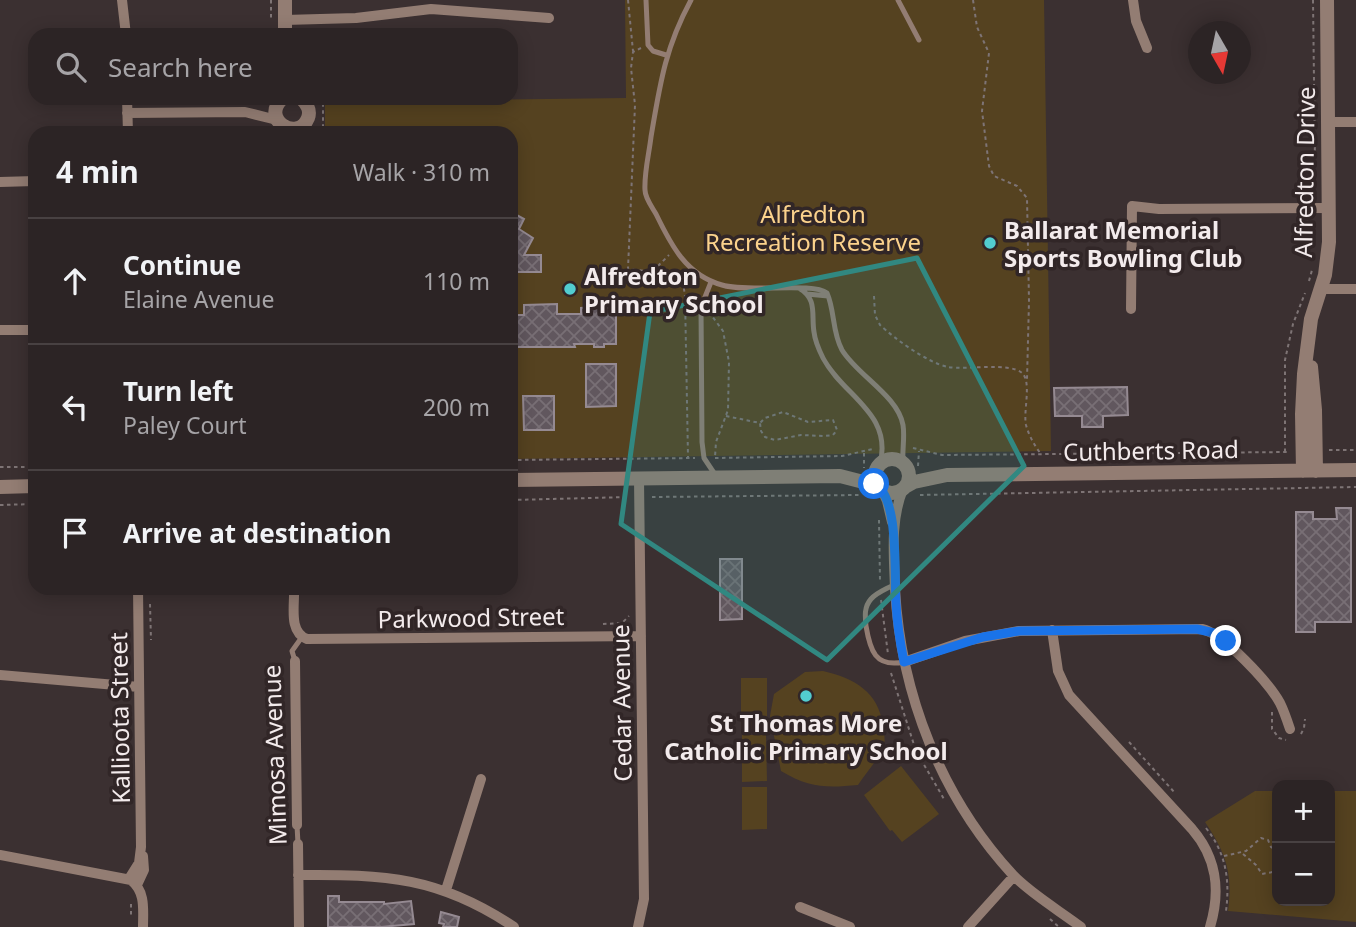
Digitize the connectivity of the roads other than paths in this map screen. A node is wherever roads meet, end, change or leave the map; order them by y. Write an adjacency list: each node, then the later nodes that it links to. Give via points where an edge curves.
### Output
1 (122, 0): 10 (street)
2 (285, 0): 9 (street)
3 (646, 0): 14 (lane, via 648,43 653,51)
4 (691, 0): 14 (lane)
5 (898, 0): 12 (lane)
6 (1133, 0): 13 (street)
7 (1327, 0): 22 (street, Alfredton Drive)
8 (549, 18): 9 (street, via 431,9)
9 (278, 21): 11 (street)
10 (125, 28)
11 (282, 28)
12 (919, 40)
13 (1147, 48)
14 (666, 55): 31 (lane, via 645,192 676,251)
15 (127, 105): 19 (street)
16 (271, 105): 20 (street)
17 (277, 105): 24 (street)
18 (308, 105): 21 (street)
19 (127, 113): 20 (street); 25 (street)
20 (244, 113): 24 (street)
21 (307, 119): 26 (street); 27 (street)
22 (1328, 122): 23 (street); 30 (street, Alfredton Drive)
23 (1356, 122)
24 (280, 125)
25 (128, 126)
26 (301, 126)
27 (304, 126)
28 (28, 181): 29 (street)
29 (0, 182)
30 (1329, 208): 33 (street, Alfredton Drive, via 1329,249); 37 (street, via 1132,206)
31 (711, 282): 32 (lane, via 741,289); 46 (lane, via 701,310 702,452)
32 (799, 288): 35 (lane); 36 (lane, via 822,289)
33 (1321, 289): 34 (street); 43 (street, Alfredton Drive, via 1312,314 1302,406)
34 (1356, 289)
35 (807, 294): 36 (lane); 41 (lane, via 821,354 872,415 883,448)
36 (828, 296): 40 (lane, via 843,351 900,413)
37 (1131, 309)
38 (0, 330): 39 (street)
39 (28, 330)
40 (904, 464): 41 (street, via 890,459); 44 (street, Cuthberts Road); 52 (street, via 909,476)
41 (879, 465): 45 (street); 51 (street)
42 (1356, 470): 43 (street, Cuthberts Road)
43 (1309, 471): 44 (street, Cuthberts Road)
44 (947, 475): 52 (street, Cuthberts Road, via 918,481)
45 (840, 476): 46 (street); 51 (street)
46 (718, 478): 47 (street)
47 (639, 479): 48 (street); 58 (street, Cedar Avenue)
48 (518, 480)
49 (28, 486): 50 (street)
50 (0, 487)
51 (876, 490): 52 (street); 53 (street, via 887,501)
52 (902, 493): 53 (street)
53 (894, 528): 54 (street)
54 (895, 584): 61 (street); 61 (lane, via 871,599 865,617 874,655 886,662)
55 (138, 595): 63 (street, Kallioota Street)
56 (295, 595): 59 (street, Mimosa Avenue, via 295,627)
57 (1052, 631): 61 (street, via 983,637); 64 (street, via 1197,629 1214,633 1274,694); 81 (street, via 1058,671 1069,695 1207,849 1217,886)
58 (641, 636): 59 (street, Parkwood Street); 77 (street, Cedar Avenue, via 644,899)
59 (302, 637): 60 (lane, Mimosa Avenue, via 292,651)
60 (295, 661): 66 (street, Mimosa Avenue)
61 (904, 662): 70 (street, via 931,750 961,808)
62 (0, 675): 63 (street)
63 (139, 687): 71 (street, Kallioota Street, via 141,847)
64 (1293, 735)
65 (481, 779): 72 (street)
66 (297, 825): 67 (lane, Mimosa Avenue)
67 (298, 844): 69 (street, Mimosa Avenue)
68 (0, 855): 71 (street)
69 (298, 874): 72 (street, via 364,874); 75 (street, Mimosa Avenue)
70 (1014, 876): 79 (street); 80 (street)
71 (133, 882): 74 (street, Kallioota Street, via 142,895)
72 (446, 890): 76 (street)
73 (800, 906): 78 (street)
74 (143, 927)
75 (299, 927)
76 (514, 927)
77 (638, 927)
78 (850, 927)
79 (968, 927)
80 (1081, 927)
81 (1210, 927)

